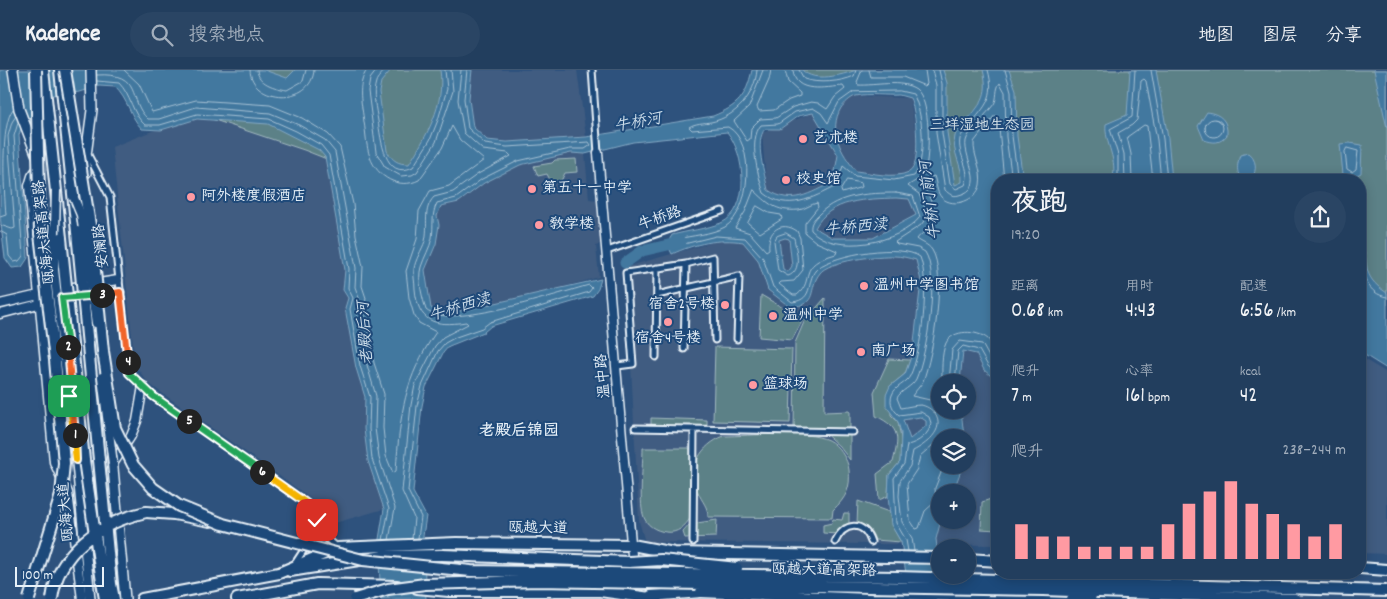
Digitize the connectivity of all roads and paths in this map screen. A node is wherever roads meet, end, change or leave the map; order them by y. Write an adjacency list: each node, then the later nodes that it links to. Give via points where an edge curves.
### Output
1 (13, 70): 10 (main road, 瓯海大道, bridge, via 19,109)
2 (36, 70): 63 (highway, bridge, via 40,234 64,463 61,496)
3 (43, 70): 11 (highway, 瓯海大道高架路)
4 (60, 70): 12 (highway)
5 (65, 70): 41 (highway, bridge, via 91,231 103,351 115,428 133,465 153,488 179,506)
6 (91, 70): 8 (main road, via 92,110)
7 (592, 70): 9 (street)
8 (86, 151): 17 (street, 安澜路, via 110,196); 19 (main road)
9 (598, 153): 14 (main road, 温中路)
10 (40, 164): 22 (main road, 瓯海大道, via 44,221); 23 (main road, via 29,186)
11 (56, 190): 38 (main road, bridge, via 54,270); 67 (highway, 瓯海大道高架路, bridge, via 84,460)
12 (74, 198): 39 (main road, bridge, via 81,215); 68 (highway, bridge)
13 (722, 211): 14 (street, 牛桥路)
14 (607, 251): 33 (main road, 温中路)
15 (686, 264): 16 (street); 18 (street, via 713,256); 20 (street)
16 (657, 268): 25 (street); 33 (street, via 626,273 634,364)
17 (118, 280): 19 (main road); 21 (street, 安澜路)
18 (714, 282): 20 (street); 29 (street, via 739,276); 30 (street)
19 (101, 283): 22 (main road); 24 (main road)
20 (685, 288): 25 (street); 31 (street)
21 (120, 292): 24 (main road); 34 (street, 安澜路, via 129,373)
22 (62, 293): 23 (main road); 24 (main road); 27 (main road); 38 (main road, 瓯海大道, via 72,379)
23 (39, 294): 26 (main road); 27 (main road)
24 (102, 294): 39 (main road)
25 (657, 295): 32 (street)
26 (0, 304)
27 (40, 304): 28 (main road); 65 (main road, via 54,462 68,493)
28 (0, 314)
29 (738, 339)
30 (715, 340)
31 (684, 349)
32 (656, 357)
33 (617, 366): 45 (main road, 温中路)
34 (143, 386): 39 (main road, via 137,421); 40 (street, 安澜路, via 306,503)
35 (634, 428): 36 (street)
36 (694, 429): 37 (street); 42 (street)
37 (853, 432)
38 (76, 460): 66 (main road, 瓯海大道)
39 (112, 464): 69 (main road)
40 (317, 520): 46 (street, 安澜路, via 325,537); 50 (street, via 311,539)
41 (223, 524): 54 (highway, 瓯越大道高架路, bridge, via 363,560 471,571); 64 (highway, bridge, via 146,512 114,522 90,535 69,557 56,582)
42 (693, 542)
43 (835, 542): 44 (street, via 846,527 853,526 868,533)
44 (871, 542)
45 (632, 545): 46 (highway, 瓯越大道, via 456,543); 47 (highway, 瓯越大道, via 674,553); 59 (main road, 温中路)
46 (338, 548): 50 (highway, 瓯越大道)
47 (931, 558)
48 (976, 560): 49 (highway)
49 (991, 561)
50 (292, 567): 53 (highway, 瓯越大道)
51 (1366, 568): 52 (highway)
52 (1387, 570)
53 (279, 572): 54 (highway, bridge, via 373,557 442,555 629,562 661,560); 70 (highway, 瓯越大道)
54 (792, 575): 57 (highway, 瓯越大道高架路, bridge)
55 (1080, 579): 61 (main road)
56 (1097, 579): 62 (main road)
57 (1387, 591)
58 (1113, 592): 61 (highway, bridge); 72 (highway, 瓯越大道高架路, bridge, via 539,581 425,584 388,589); 76 (highway, 瓯越大道高架路, bridge)
59 (635, 598): 60 (highway); 71 (highway, bridge, via 600,590 449,591 374,584 317,584)
60 (652, 598): 74 (highway, bridge, via 701,592)
61 (1078, 598): 62 (highway); 73 (highway, via 865,593)
62 (1097, 598): 75 (highway)
63 (29, 599)
64 (52, 599)
65 (82, 599)
66 (90, 599)
67 (104, 599)
68 (114, 599)
69 (125, 599)
70 (142, 599)
71 (237, 599)
72 (355, 599)
73 (827, 599)
74 (869, 599)
75 (1214, 599)
76 (1295, 599)

